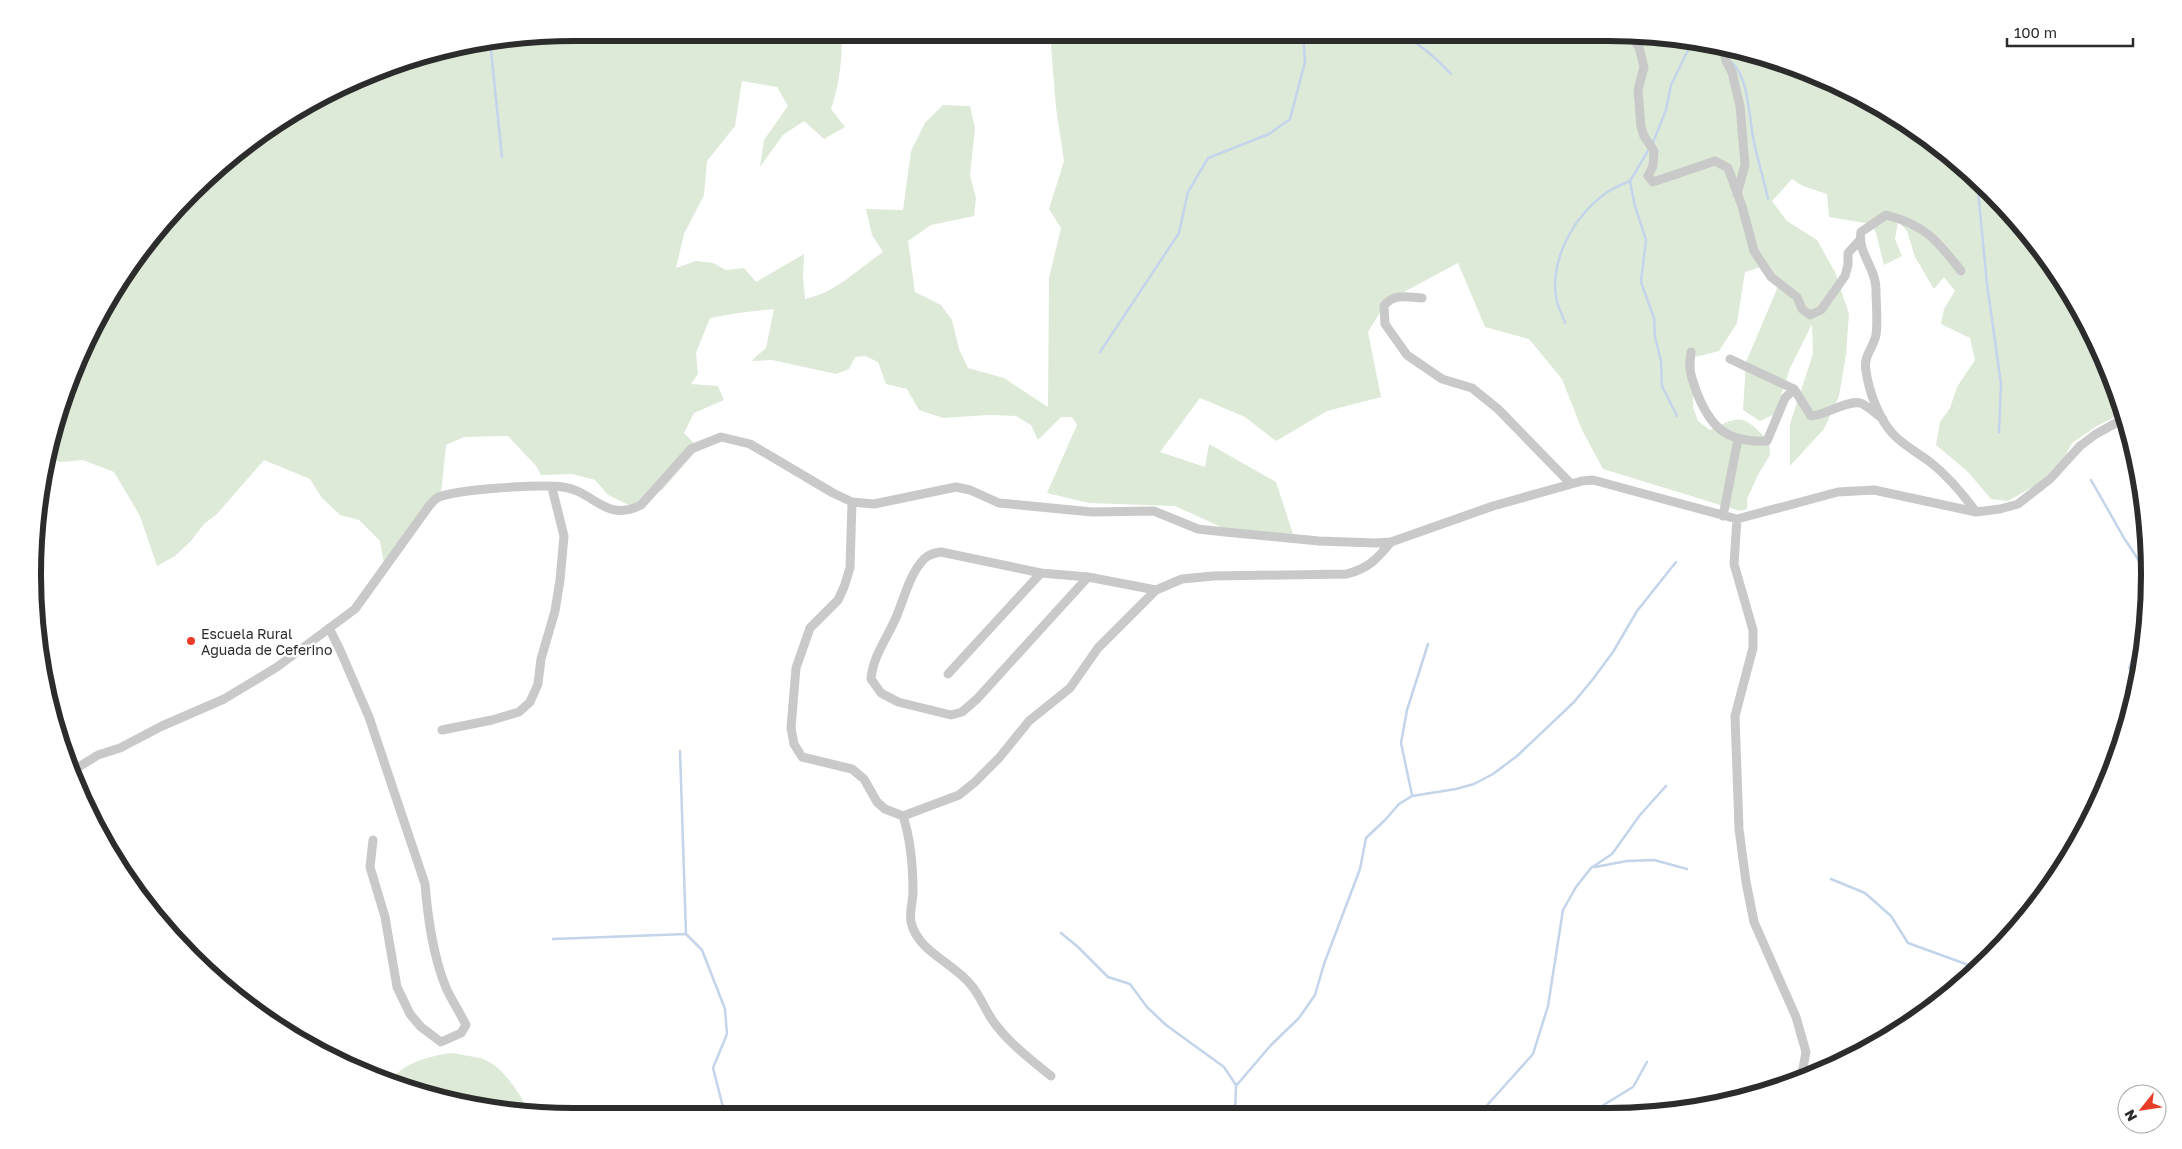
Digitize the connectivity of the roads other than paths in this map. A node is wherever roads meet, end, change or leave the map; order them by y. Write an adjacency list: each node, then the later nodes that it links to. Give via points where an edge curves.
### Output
1 (1635, 42): 3 (street, via 1644,67 1638,90 1641,127 1654,150 1653,166 1648,176 1653,182 1715,161 1728,168)
2 (1725, 54): 3 (street, via 1740,106 1745,166)
3 (1737, 194): 4 (street, via 1754,251 1771,277 1797,298 1802,309 1810,315 1821,310 1845,276 1848,253)
4 (1859, 241): 5 (street, via 1861,232 1886,215 1907,221 1935,240); 10 (street, via 1873,270 1876,287 1876,335 1866,355 1865,370)
5 (1960, 271)
6 (1422, 298): 13 (street, via 1404,296 1389,300 1384,306 1385,324 1407,355 1442,380 1472,388)
7 (1691, 352): 12 (street, via 1688,370 1706,414 1717,428)
8 (1730, 359): 9 (street)
9 (1794, 389): 10 (street, via 1811,416 1861,403); 12 (street, via 1785,398 1767,441)
10 (1883, 419): 16 (street, via 1894,435 1932,463 1961,491)
11 (2118, 422): 16 (street, via 2080,446 2050,479 2018,504)
12 (1738, 438): 17 (street)
13 (1571, 484): 17 (street, via 1593,480 1607,482); 19 (street, via 1493,506)
14 (552, 488): 15 (street, via 563,487 579,492 617,512 630,511 641,505 691,449 721,437 750,444); 23 (street, via 494,489 437,498 428,506 356,609); 25 (street, via 564,536 560,580 538,684 530,702 519,712)
15 (852, 502): 19 (street, via 874,504 956,487 999,503 1092,512 1154,511 1198,529 1319,541); 27 (street, via 850,568 838,600 810,628 806,638 796,668 791,728 794,744 802,757 852,769 864,779 877,802)
16 (1976, 512): 18 (street, via 1874,490 1838,492)
17 (1723, 516): 18 (street)
18 (1736, 519): 29 (street, via 1734,564 1754,630 1753,648 1735,716 1740,838 1754,922 1796,1016 1806,1052)
19 (1391, 542): 22 (street, via 1371,564 1347,574 1213,576 1182,579)
20 (1041, 573): 21 (street); 21 (street, via 941,552 927,556 910,581 880,649 872,673 874,684 881,693 898,702 950,715 962,712 977,700); 24 (street)
21 (1088, 577): 22 (street)
22 (1156, 590): 27 (street, via 1098,648 1070,688 1029,720 975,782 960,794)
23 (329, 628): 26 (street, via 277,667 224,699 120,748 98,755); 28 (street, via 369,717 425,884 427,913 442,972 466,1025 461,1033 441,1042 410,1014 397,987 385,918 370,866)
24 (948, 674)
25 (442, 730)
26 (78, 767)
27 (903, 816): 30 (street, via 911,855 911,921 916,936 972,985 991,1019 1022,1052)
28 (373, 840)
29 (1803, 1070)
30 (1051, 1076)

